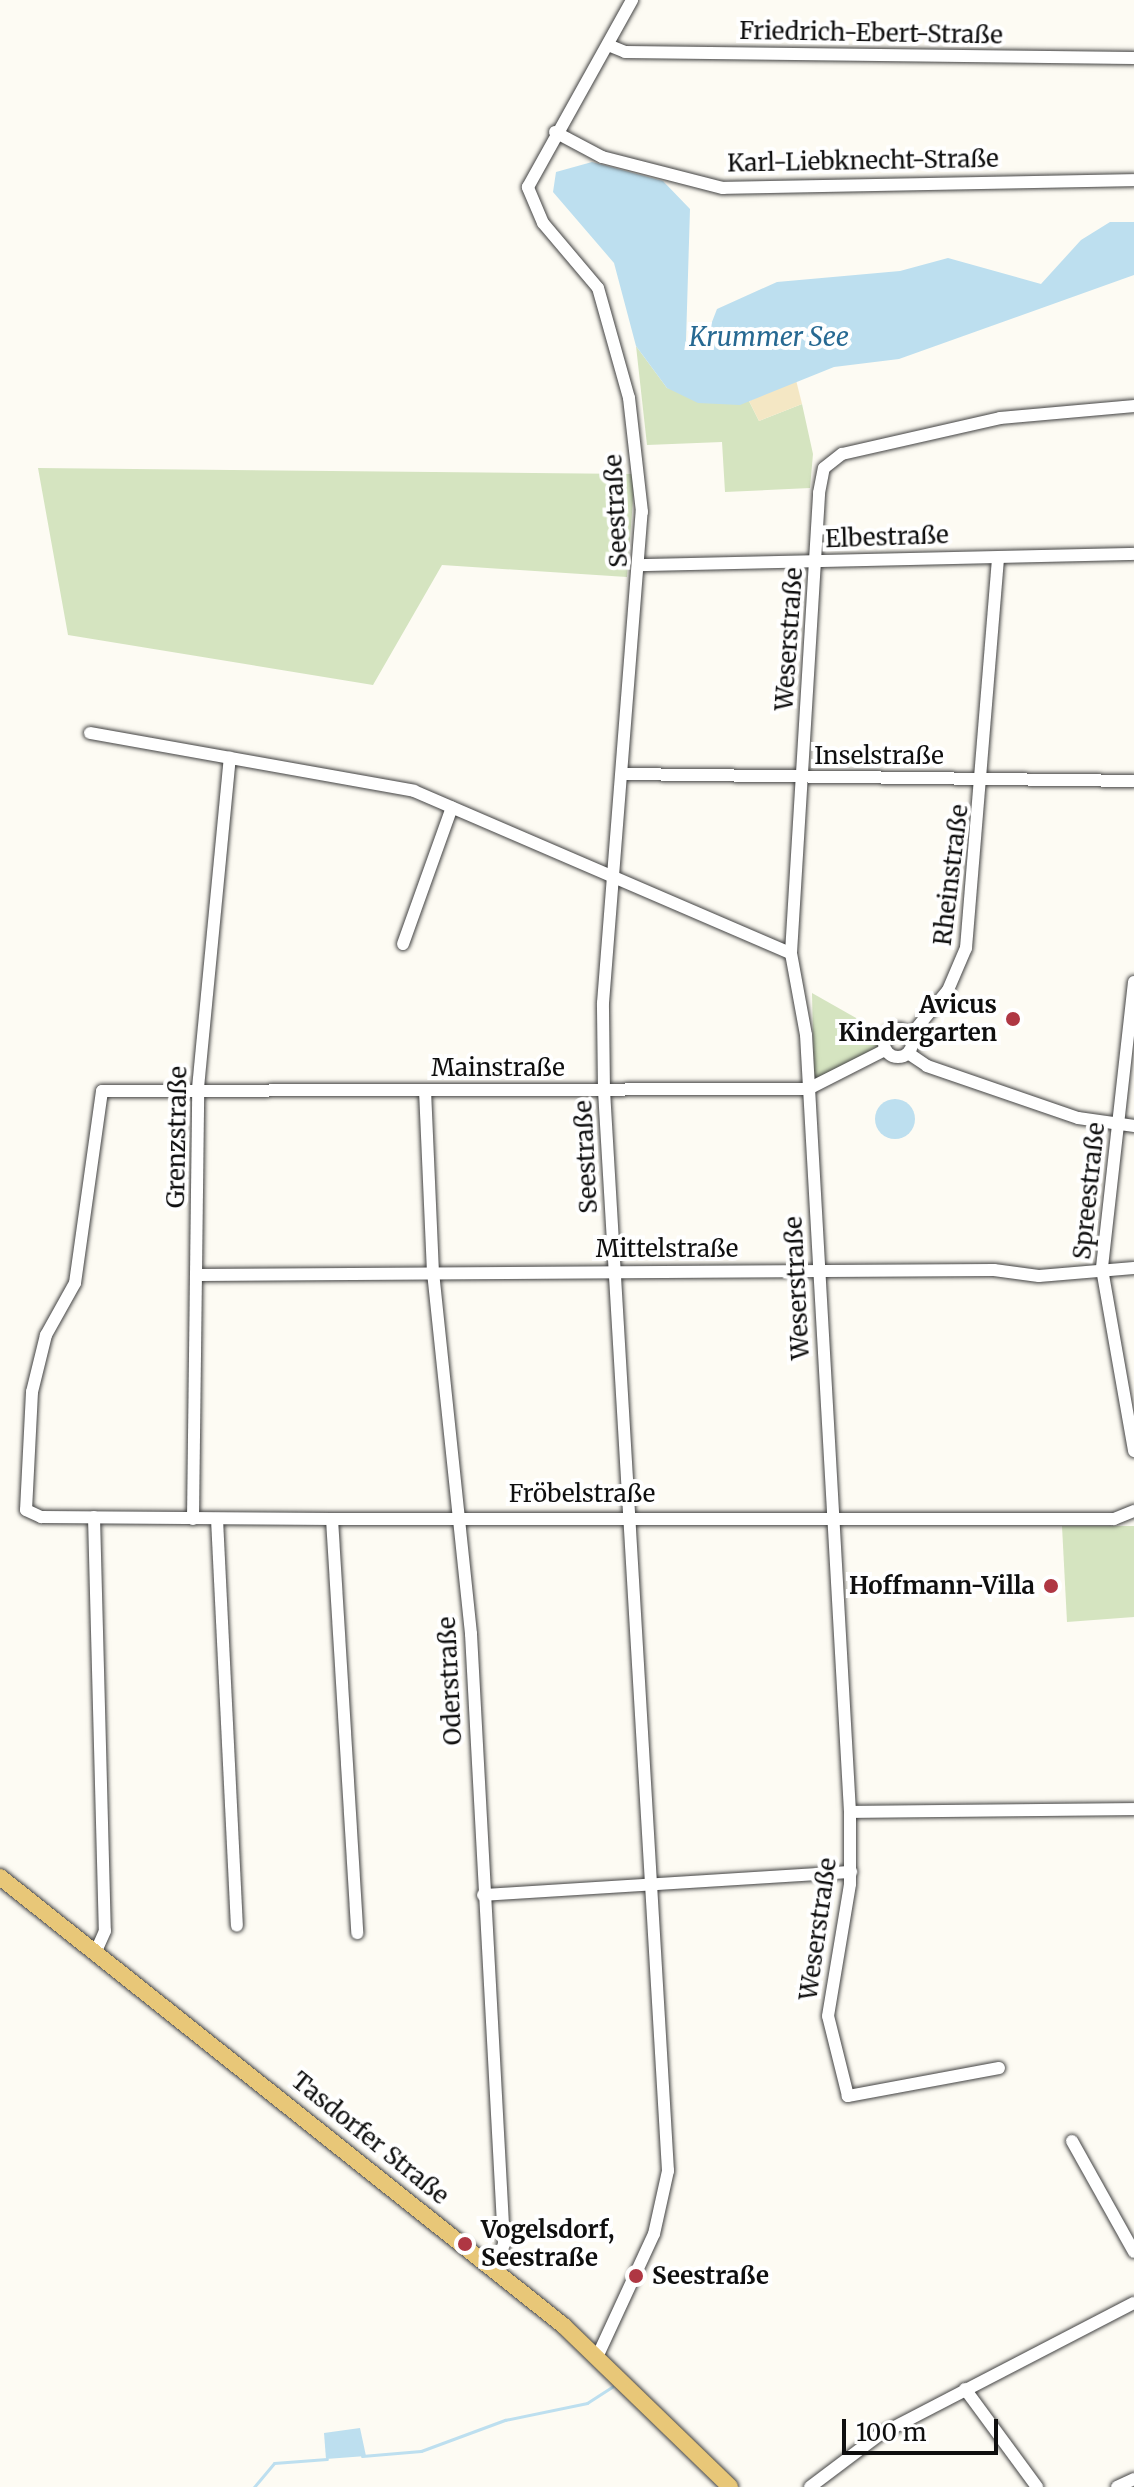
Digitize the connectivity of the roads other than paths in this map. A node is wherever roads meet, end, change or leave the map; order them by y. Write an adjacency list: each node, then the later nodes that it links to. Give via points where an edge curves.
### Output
1 (632, 0): 2 (street, Seestraße)
2 (608, 45): 3 (street, Friedrich-Ebert-Straße, via 625,52); 4 (street, Seestraße)
3 (1134, 58)
4 (555, 132): 5 (street, Karl-Liebknecht-Straße, via 602,157 723,188); 10 (street, Seestraße, via 531,175 530,201 598,288 629,398)
5 (1134, 180)
6 (1134, 406): 9 (street, Weserstraße, via 970,424 842,454 821,474)
7 (1134, 554): 8 (street, Elbestraße)
8 (998, 558): 9 (street, Elbestraße); 15 (street, Rheinstraße)
9 (817, 561): 10 (street, Elbestraße); 14 (street, Weserstraße)
10 (642, 565): 13 (street, Seestraße)
11 (90, 733): 12 (street)
12 (230, 758): 17 (street, via 414,791); 25 (street, Grenzstraße)
13 (623, 774): 14 (street, Inselstraße); 18 (street, Seestraße)
14 (802, 777): 15 (street, Inselstraße); 20 (street, Weserstraße)
15 (984, 779): 16 (street, Inselstraße); 22 (street, Rheinstraße, via 966,948 948,990)
16 (1134, 781)
17 (452, 807): 18 (street); 19 (street)
18 (613, 882): 20 (street, via 675,899); 28 (street, Seestraße)
19 (403, 944)
20 (791, 953): 26 (street, Weserstraße)
21 (1134, 982): 29 (street, Spreestraße)
22 (910, 1036): 23 (street, Mainstraße, via 891,1030); 24 (street)
23 (885, 1050): 24 (street, via 896,1057); 26 (street, Mainstraße)
24 (908, 1053): 29 (street, via 927,1066)
25 (198, 1088): 27 (street, Mainstraße); 36 (street, Grenzstraße); 39 (street, Mainstraße, via 102,1091 75,1283 46,1335 32,1392)
26 (808, 1089): 28 (street, Mainstraße); 34 (street, Weserstraße)
27 (425, 1090): 28 (street, Mainstraße); 35 (street, Oderstraße)
28 (604, 1091): 33 (street, Seestraße)
29 (1117, 1126): 30 (street); 32 (street, Spreestraße)
30 (1134, 1126)
31 (1134, 1268): 32 (street, Mittelstraße)
32 (1102, 1269): 34 (street, Mittelstraße, via 1039,1276); 37 (street, Spreestraße)
33 (614, 1270): 34 (street, Mittelstraße); 35 (street, Mittelstraße); 40 (street, Seestraße)
34 (818, 1271): 46 (street, Weserstraße)
35 (433, 1272): 36 (street, Mittelstraße); 42 (street, Oderstraße)
36 (197, 1275): 43 (street, Grenzstraße)
37 (1134, 1451)
38 (1134, 1511): 46 (street, Fröbelstraße, via 1114,1519)
39 (30, 1515): 41 (street, Fröbelstraße)
40 (629, 1515): 42 (street, Fröbelstraße); 46 (street, Fröbelstraße); 51 (street, Seestraße)
41 (94, 1517): 43 (street, Fröbelstraße); 55 (street, via 105,1931)
42 (460, 1518): 45 (street, Fröbelstraße); 52 (street, Oderstraße)
43 (193, 1519): 44 (street, Fröbelstraße)
44 (217, 1519): 45 (street, Fröbelstraße); 53 (street)
45 (332, 1519): 54 (street)
46 (833, 1519): 48 (street, Weserstraße)
47 (1134, 1808): 48 (street)
48 (850, 1812): 49 (street, Weserstraße)
49 (851, 1872): 51 (street); 56 (street, Weserstraße, via 828,2016 848,2096)
50 (0, 1877): 55 (main road, Tasdorfer Straße)
51 (652, 1885): 52 (street); 61 (street, Seestraße, via 668,2171 654,2234)
52 (483, 1895): 59 (street, Oderstraße, via 504,2244)
53 (237, 1926)
54 (357, 1933)
55 (96, 1951): 59 (main road, Tasdorfer Straße)
56 (999, 2068)
57 (1072, 2141): 58 (street)
58 (1134, 2252)
59 (495, 2268): 61 (main road, Tasdorfer Straße)
60 (1134, 2303): 62 (street)
61 (598, 2355): 64 (main road, Tasdorfer Straße)
62 (965, 2389): 65 (street, via 879,2435); 66 (street)
63 (1134, 2479): 67 (street)
64 (730, 2487)
65 (810, 2487)
66 (1037, 2487)
67 (1117, 2487)

